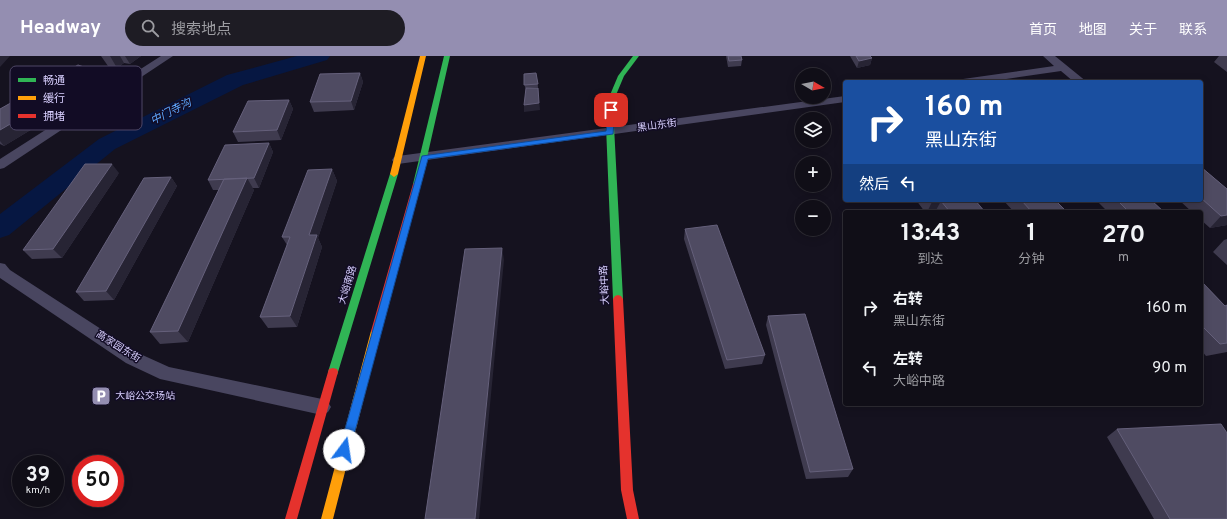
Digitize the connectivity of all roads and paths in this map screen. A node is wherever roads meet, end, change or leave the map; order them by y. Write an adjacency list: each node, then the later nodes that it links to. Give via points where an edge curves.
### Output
1 (168, 56): 7 (street)
2 (424, 56): 14 (main road, 大峪南路)
3 (447, 56): 13 (main road)
4 (636, 56): 12 (main road, 大峪中路, via 621,76 613,95)
5 (1048, 56): 6 (street)
6 (1061, 68): 8 (street); 9 (street)
7 (142, 73)
8 (977, 80)
9 (1078, 80)
10 (843, 99): 12 (street, 黑山东街)
11 (53, 130): 15 (street)
12 (610, 132): 13 (street, 黑山东街); 20 (main road, 大峪中路, via 626,482)
13 (424, 157): 14 (street, 黑山东街); 19 (main road)
14 (398, 160): 17 (main road, 大峪南路)
15 (0, 164)
16 (0, 268): 17 (street, 高家园东街, via 5,274 132,358 166,374)
17 (322, 407): 18 (main road, 大峪南路)
18 (291, 519)
19 (327, 519)
20 (632, 519)

